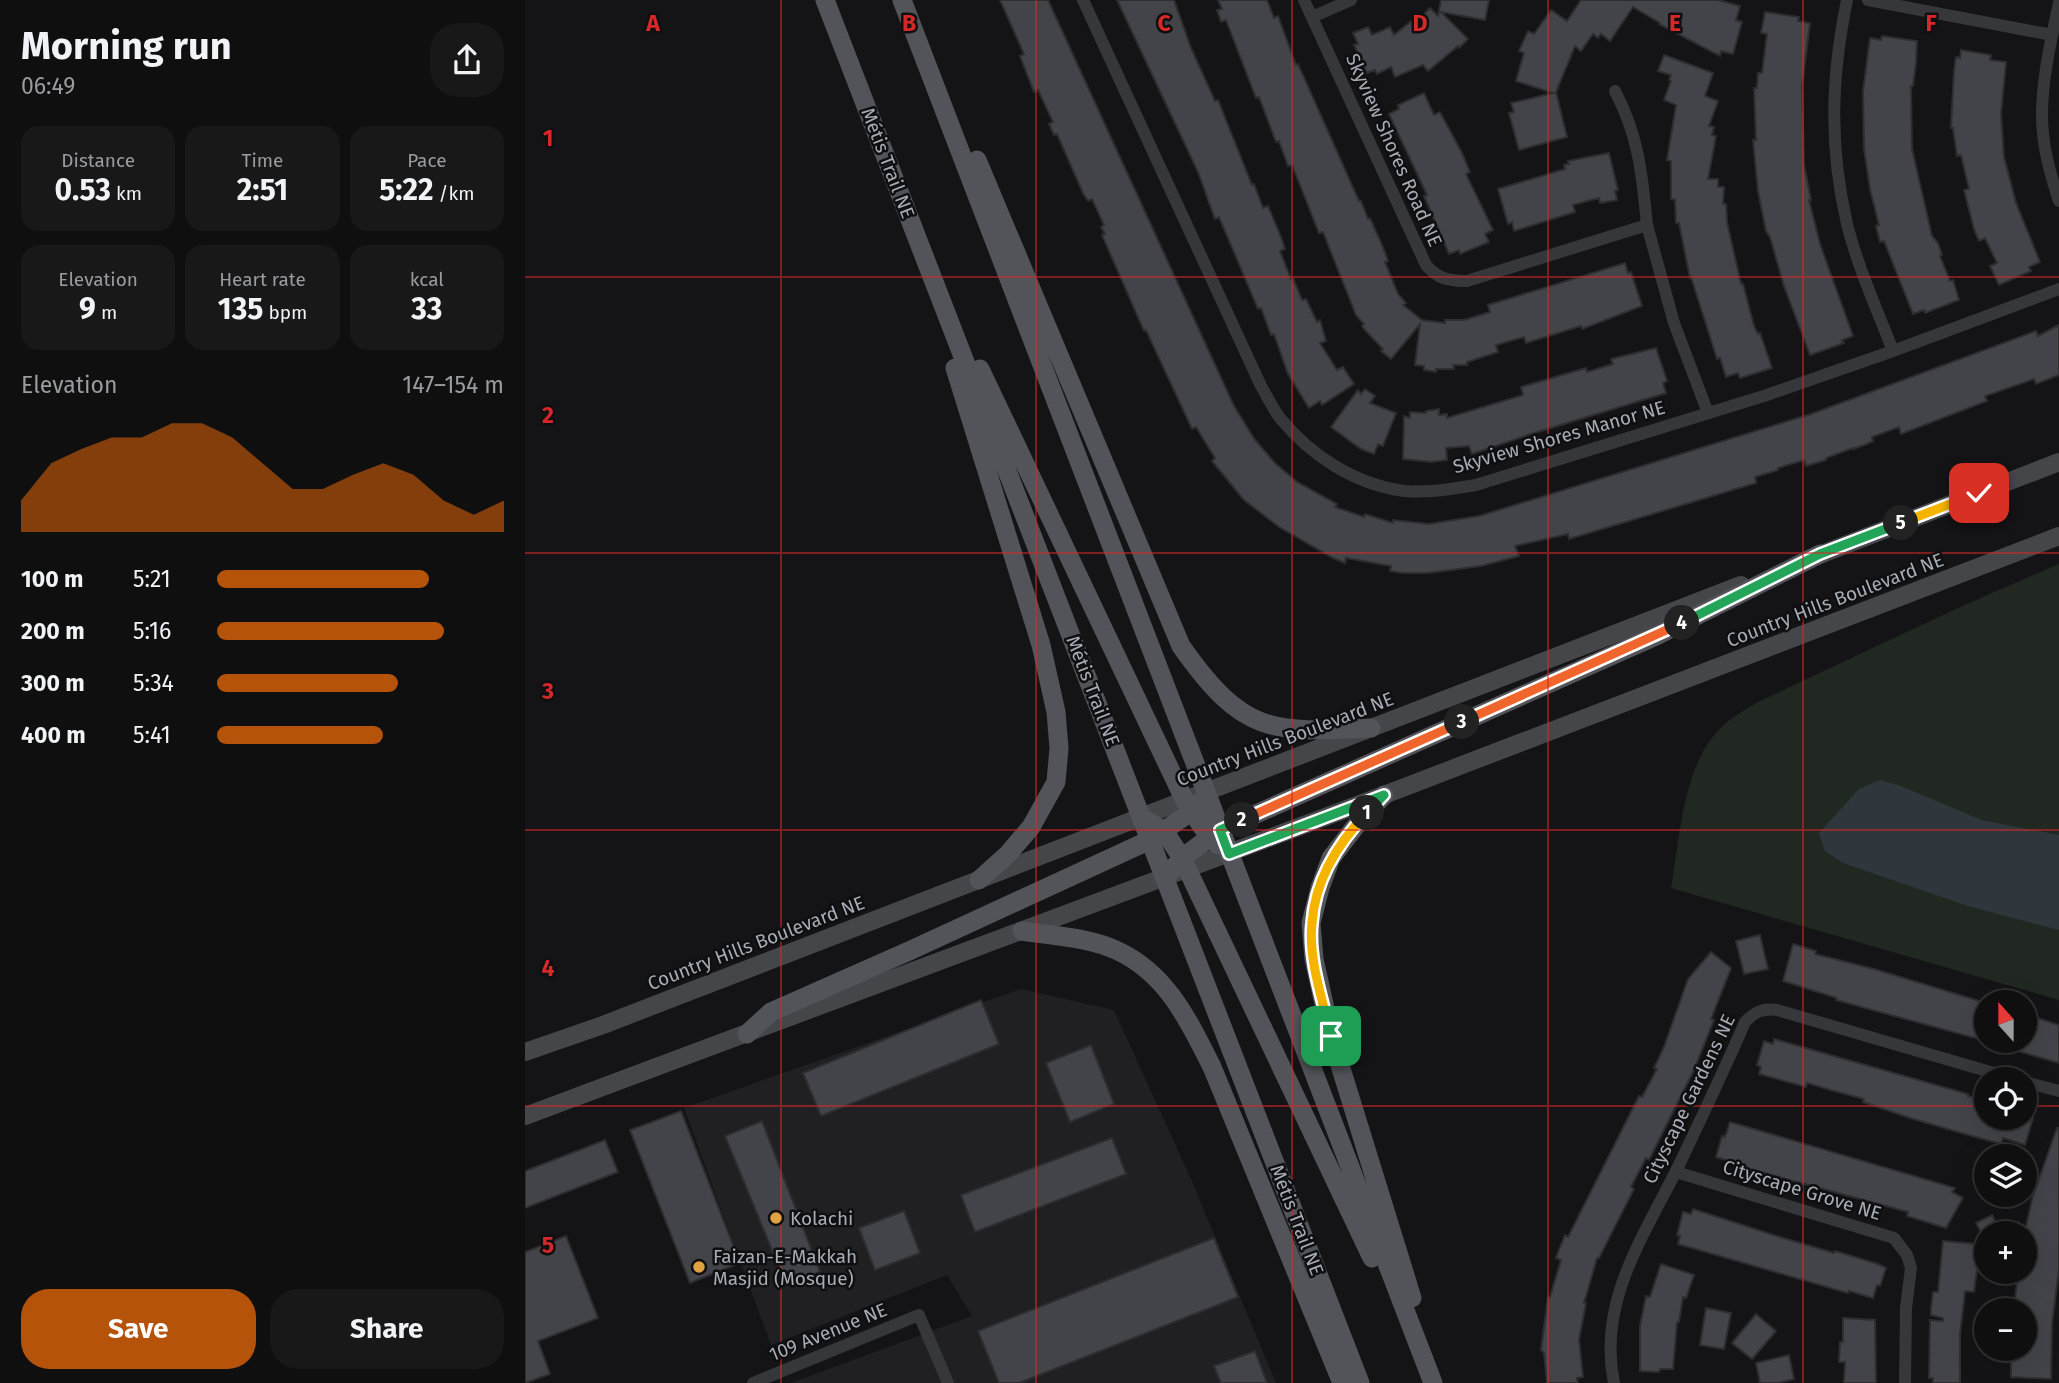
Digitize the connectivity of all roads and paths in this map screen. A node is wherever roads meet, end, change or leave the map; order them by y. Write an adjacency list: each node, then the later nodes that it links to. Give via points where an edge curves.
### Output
1 (825, 0): 14 (main road, Métis Trail NE)
2 (902, 0): 24 (main road)
3 (909, 0): 23 (main road, via 1181,646 1206,681 1232,706 1260,723 1305,731)
4 (1083, 0): 19 (street, Skyview Shores Manor NE, via 1261,386 1279,417 1304,444 1335,466 1373,485 1407,491 1476,485)
5 (1304, 0): 10 (street, Skyview Shores Road NE)
6 (1351, 0): 10 (street)
7 (1847, 0): 18 (street, via 1833,101 1838,177 1851,237)
8 (1868, 0): 11 (street)
9 (2059, 3): 11 (street)
10 (1312, 17): 15 (street, Skyview Shores Road NE, via 1432,273 1451,281 1467,281)
11 (2052, 35): 13 (street, via 2042,117 2047,162)
12 (1615, 91): 15 (street, via 1635,134)
13 (2059, 201)
14 (904, 203): 16 (main road, Métis Trail NE); 33 (main road, via 1041,645 1056,712 1056,782 1031,827)
15 (1647, 225): 19 (street, via 1674,323)
16 (925, 259): 26 (main road); 27 (main road, Métis Trail NE)
17 (2059, 289): 18 (street, Skyview Shores Manor NE)
18 (1893, 351): 19 (street, Skyview Shores Manor NE)
19 (1708, 413)
20 (2059, 462): 22 (main road, Country Hills Boulevard NE)
21 (2059, 536): 25 (main road, Country Hills Boulevard NE)
22 (1820, 554): 23 (main road, Country Hills Boulevard NE); 28 (main road, via 1658,635)
23 (1371, 728): 24 (main road, Country Hills Boulevard NE)
24 (1205, 793): 26 (main road); 28 (main road)
25 (1384, 795): 30 (main road, Country Hills Boulevard NE); 46 (main road, via 1331,858 1311,923 1314,960 1331,1036)
26 (1188, 806): 27 (main road, Country Hills Boulevard NE); 28 (main road); 29 (main road)
27 (1141, 817): 29 (main road, Métis Trail NE); 33 (main road, Country Hills Boulevard NE)
28 (1215, 834): 30 (main road); 31 (main road)
29 (1157, 836): 31 (main road); 32 (main road, Métis Trail NE); 35 (main road, via 771,1012)
30 (1229, 854): 31 (main road, Country Hills Boulevard NE); 46 (main road)
31 (1185, 863): 32 (main road); 46 (main road)
32 (1165, 877): 34 (main road); 45 (main road, Métis Trail NE)
33 (979, 880): 36 (main road, Country Hills Boulevard NE)
34 (1022, 931): 35 (main road); 44 (main road, via 1117,950 1150,969 1172,995 1212,1067)
35 (747, 1034): 40 (main road)
36 (525, 1052)
37 (1974, 1067): 41 (street, Cityscape Gardens NE, via 1777,1010 1760,1010 1745,1022)
38 (2037, 1085): 39 (street)
39 (2059, 1091)
40 (525, 1116)
41 (1675, 1172): 47 (street, Cityscape Gardens NE, via 1637,1243 1615,1303 1610,1335); 48 (street, Cityscape Grove NE, via 1894,1238 1911,1268)
42 (753, 1383): 43 (street, 109 Avenue NE, via 919,1315)
43 (948, 1383)
44 (1342, 1383)
45 (1360, 1383)
46 (1433, 1383)
47 (1614, 1383)
48 (1905, 1383)

